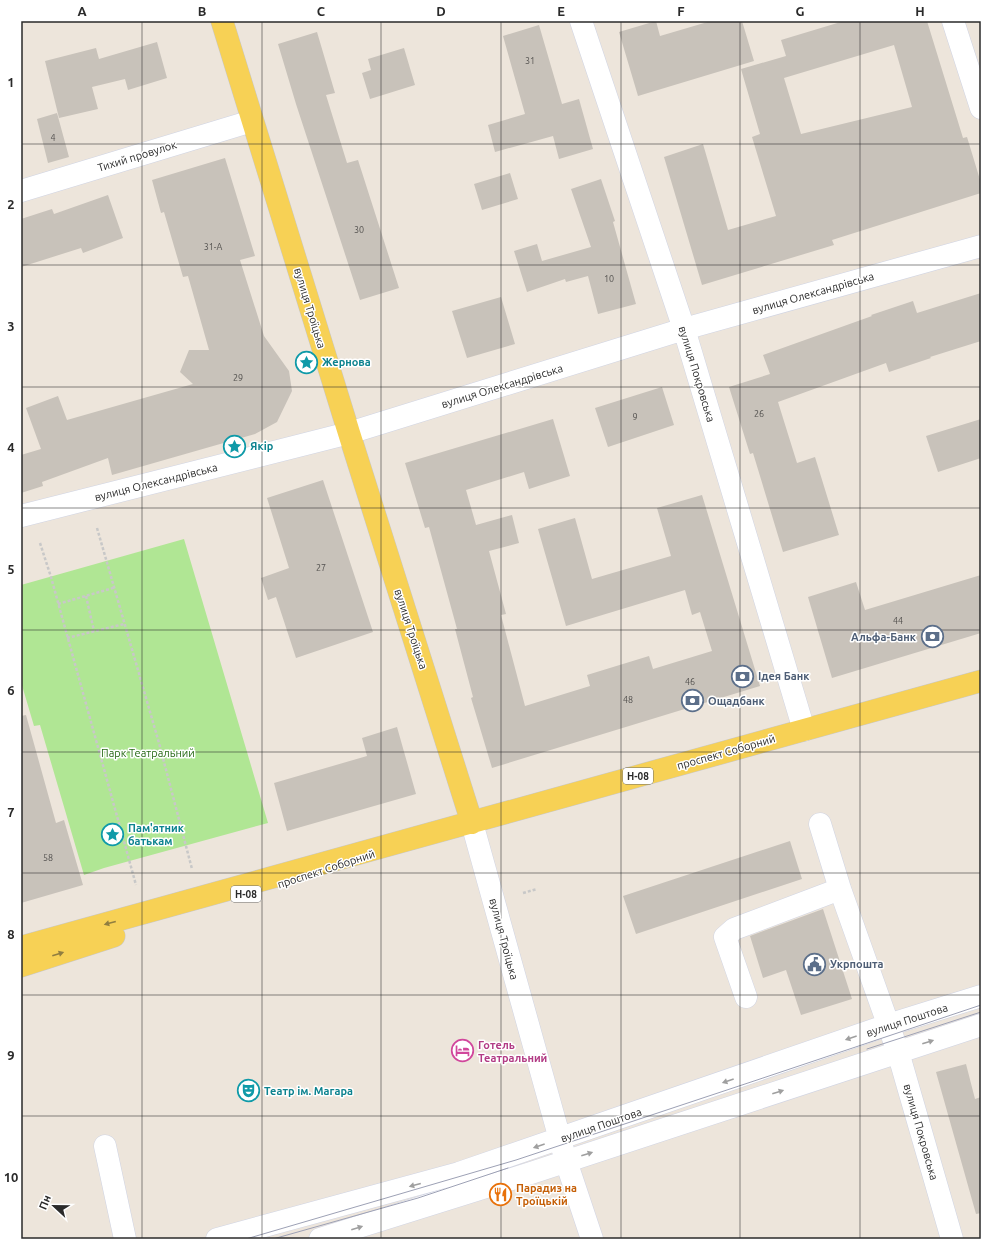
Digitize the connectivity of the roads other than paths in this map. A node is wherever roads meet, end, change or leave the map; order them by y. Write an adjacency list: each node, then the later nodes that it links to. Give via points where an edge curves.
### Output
1 (222, 21): 5 (main road, вулиця Троїцька)
2 (582, 21): 8 (street, вулиця Покровська)
3 (952, 21): 4 (street)
4 (981, 108)
5 (252, 121): 6 (street, Тихий провулок); 9 (main road, вулиця Троїцька)
6 (21, 191)
7 (981, 246): 8 (street, вулиця Олександрівська)
8 (684, 329): 9 (street, вулиця Олександрівська); 12 (street, вулиця Покровська)
9 (349, 434): 10 (street, вулиця Олександрівська); 13 (main road, вулиця Троїцька)
10 (21, 516)
11 (981, 681): 12 (main road, проспект Соборний / Н-08)
12 (804, 730): 13 (main road, проспект Соборний / Н-08)
13 (472, 823): 16 (main road, проспект Соборний / Н-08, one-way to 16); 17 (main road, проспект Соборний / Н-08, one-way to 13); 23 (street, вулиця Троїцька)
14 (820, 824): 15 (street, вулиця Покровська)
15 (840, 889): 19 (street, via 734,928 725,937); 20 (street, вулиця Покровська)
16 (21, 947)
17 (21, 966)
18 (981, 996): 20 (street, вулиця Поштова)
19 (746, 997)
20 (888, 1025): 22 (street, вулиця Покровська); 23 (street, вулиця Поштова, one-way to 23)
21 (981, 1025): 22 (street, вулиця Поштова, one-way to 21)
22 (898, 1052): 25 (street, вулиця Поштова, one-way to 22); 30 (street, вулиця Покровська)
23 (559, 1139): 25 (street, вулиця Троїцька); 27 (street, вулиця Поштова, one-way to 27, via 459,1173)
24 (105, 1146): 26 (street)
25 (566, 1161): 28 (street, вулиця Поштова, one-way to 25); 29 (street, вулиця Троїцька)
26 (125, 1239)
27 (217, 1239)
28 (320, 1239)
29 (592, 1239)
30 (952, 1239)

